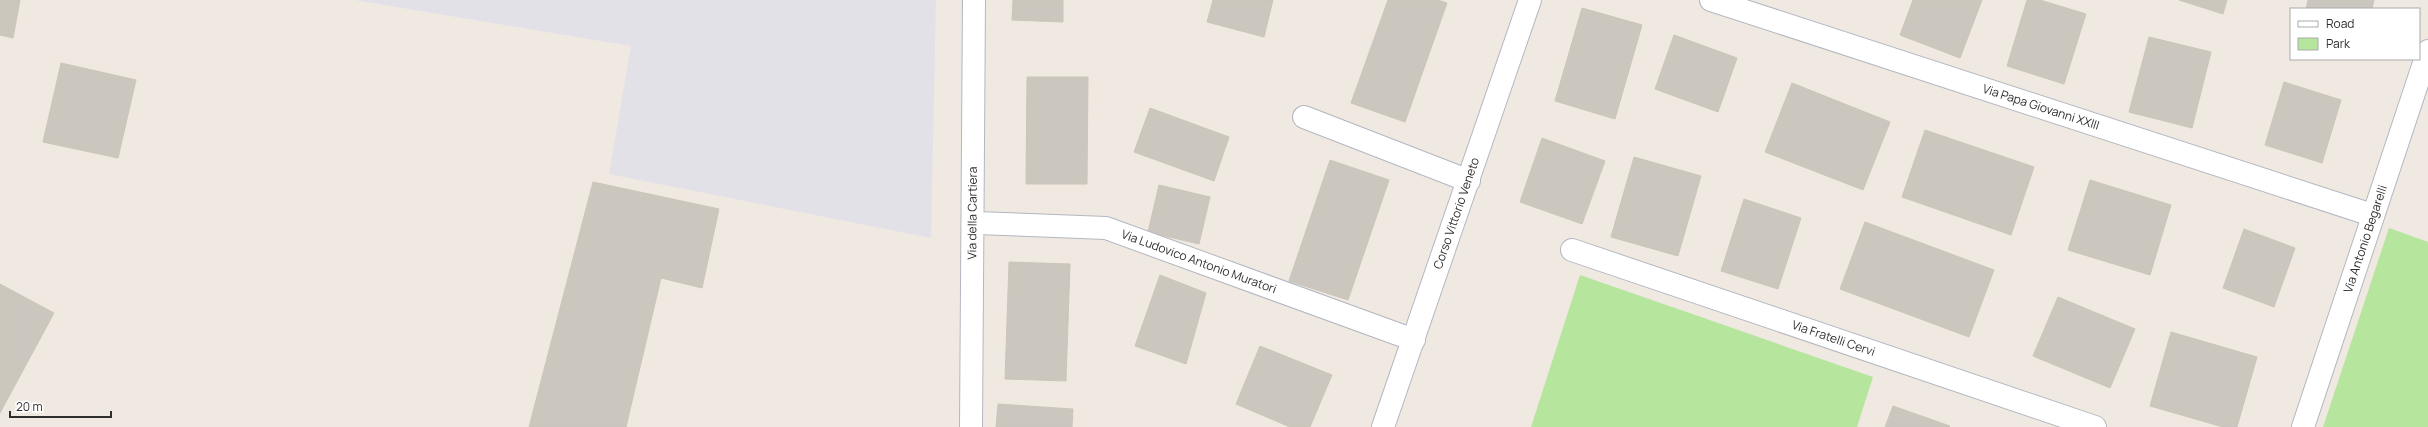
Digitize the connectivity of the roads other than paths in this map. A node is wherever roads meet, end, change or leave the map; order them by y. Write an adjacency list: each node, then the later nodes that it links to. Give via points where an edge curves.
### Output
1 (974, 0): 11 (street, Via della Cartiera)
2 (1530, 0): 6 (street, Corso Vittorio Veneto)
3 (1711, 0): 7 (street, Via Papa Giovanni XXIII)
4 (2428, 51): 7 (street, Via Antonio Begarelli)
5 (1304, 117): 6 (street)
6 (1468, 181): 10 (street, Corso Vittorio Veneto)
7 (2372, 215): 14 (street, Via Antonio Begarelli)
8 (976, 223): 10 (street, Via Ludovico Antonio Muratori, via 1106,228)
9 (1572, 250): 13 (street, Via Fratelli Cervi)
10 (1414, 340): 12 (street, Corso Vittorio Veneto)
11 (971, 427)
12 (1383, 427)
13 (2095, 427)
14 (2303, 427)

